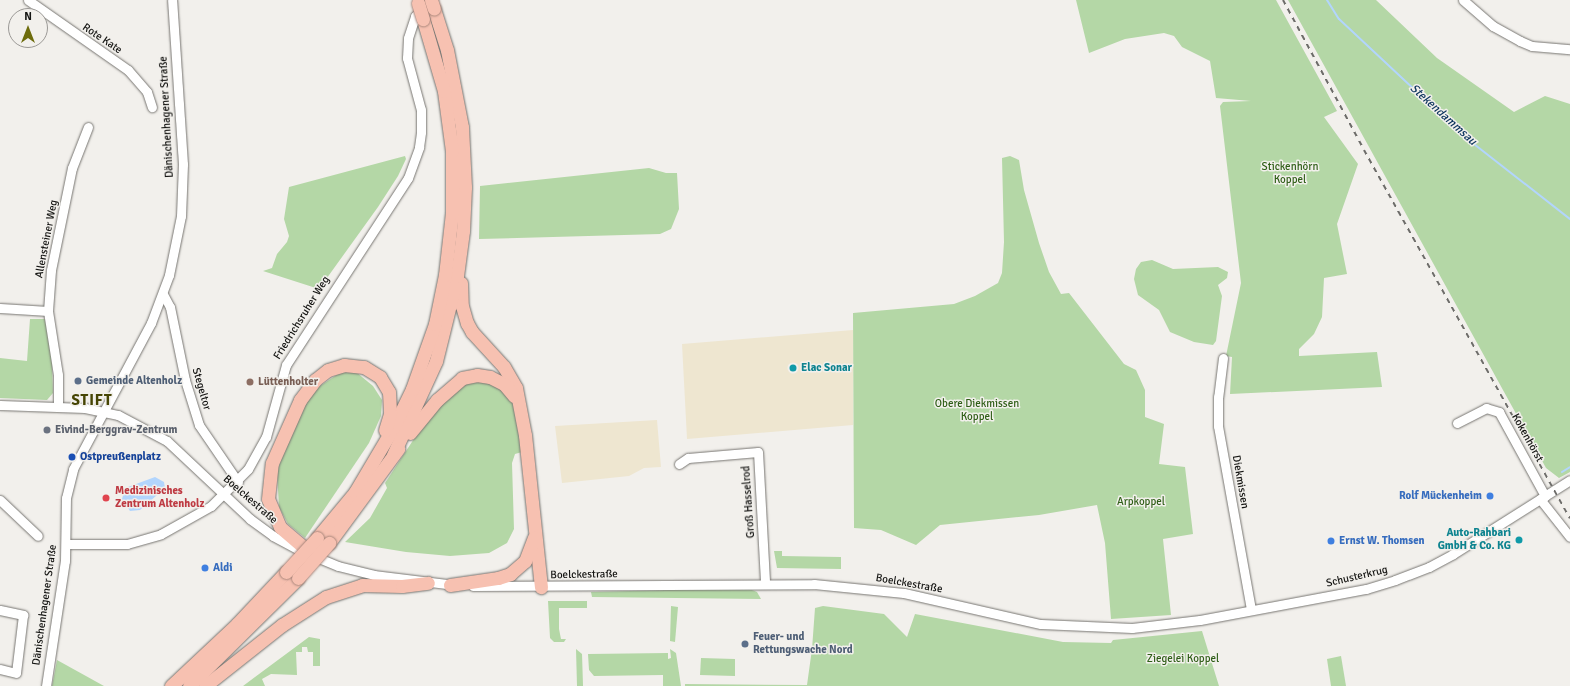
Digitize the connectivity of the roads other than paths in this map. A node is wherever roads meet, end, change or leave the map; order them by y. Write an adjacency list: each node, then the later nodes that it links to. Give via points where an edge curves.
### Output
1 (28, 0): 7 (street, Rote Kate, via 128,70 147,92)
2 (172, 0): 10 (street, Dänischenhagener Straße, via 183,164 181,216)
3 (1463, 0): 6 (street, via 1493,26 1520,42 1532,46)
4 (417, 1): 19 (highway, bridge, via 436,57 450,129 453,176 450,242 436,317 425,355 409,395)
5 (433, 3): 9 (highway, via 447,50 462,127 466,187); 23 (street, Friedrichsruher Weg, via 415,16 408,38 408,58 421,110 421,132 419,147 408,178 286,365 266,437)
6 (1570, 50)
7 (152, 107)
8 (88, 126): 12 (street, Allensteiner Weg, via 72,168 51,270)
9 (460, 264): 16 (highway, via 465,319 472,332 513,381); 20 (highway, via 447,325 436,361)
10 (163, 294): 17 (street, Dänischenhagener Straße, via 132,364); 23 (street, Stegeltor, via 170,307 185,380 199,425 229,473)
11 (0, 308): 12 (street)
12 (48, 310): 15 (street, Allensteiner Weg, via 58,375)
13 (1223, 358): 38 (street, Diekmissen, via 1218,397 1218,426)
14 (0, 405): 15 (street)
15 (58, 407): 17 (street)
16 (521, 410): 20 (highway, via 509,389 496,379 477,376 462,378 437,400); 28 (highway)
17 (105, 411): 24 (street, Boelckestraße, via 132,421 167,441); 31 (street, Dänischenhagener Straße, via 73,469 66,498)
18 (1457, 423): 25 (street, Kokenhörst, via 1486,408 1499,412)
19 (378, 453): 30 (highway); 32 (highway, via 390,414 391,403 385,383 372,371 355,365 335,367 321,374 308,389 292,416 275,454 268,481 268,499 275,519)
20 (393, 455): 30 (highway)
21 (679, 464): 34 (street, Groß Hasselrod, via 688,458 758,452)
22 (1570, 480): 25 (street, Schusterkrug)
23 (238, 482): 24 (street, Friedrichsruher Weg)
24 (224, 495): 31 (street, Friedrichsruher Weg, via 211,506 161,534 127,544); 32 (street, Boelckestraße, via 273,536)
25 (1543, 497): 29 (street); 38 (street, Schusterkrug, via 1429,567 1366,589)
26 (0, 500): 27 (street)
27 (38, 536)
28 (535, 537): 35 (highway, via 525,561 510,574); 36 (highway)
29 (1570, 537)
30 (323, 540): 42 (highway, bridge, via 286,572 237,624); 43 (highway, bridge, via 298,578)
31 (66, 544): 41 (street, Dänischenhagener Straße)
32 (315, 557): 33 (street, Boelckestraße, via 374,575)
33 (428, 583): 35 (street, Boelckestraße); 44 (highway, via 402,586 374,584 326,597 286,622)
34 (765, 583): 36 (street, Boelckestraße); 39 (street, Boelckestraße, via 814,584 904,593 1042,624)
35 (450, 585): 36 (street, Boelckestraße)
36 (542, 588)
37 (0, 610): 40 (street, via 23,615 16,673)
38 (1251, 610): 39 (street, Schusterkrug, via 1200,620)
39 (1111, 628)
40 (0, 669)
41 (46, 686)
42 (171, 686)
43 (189, 686)
44 (205, 686)

